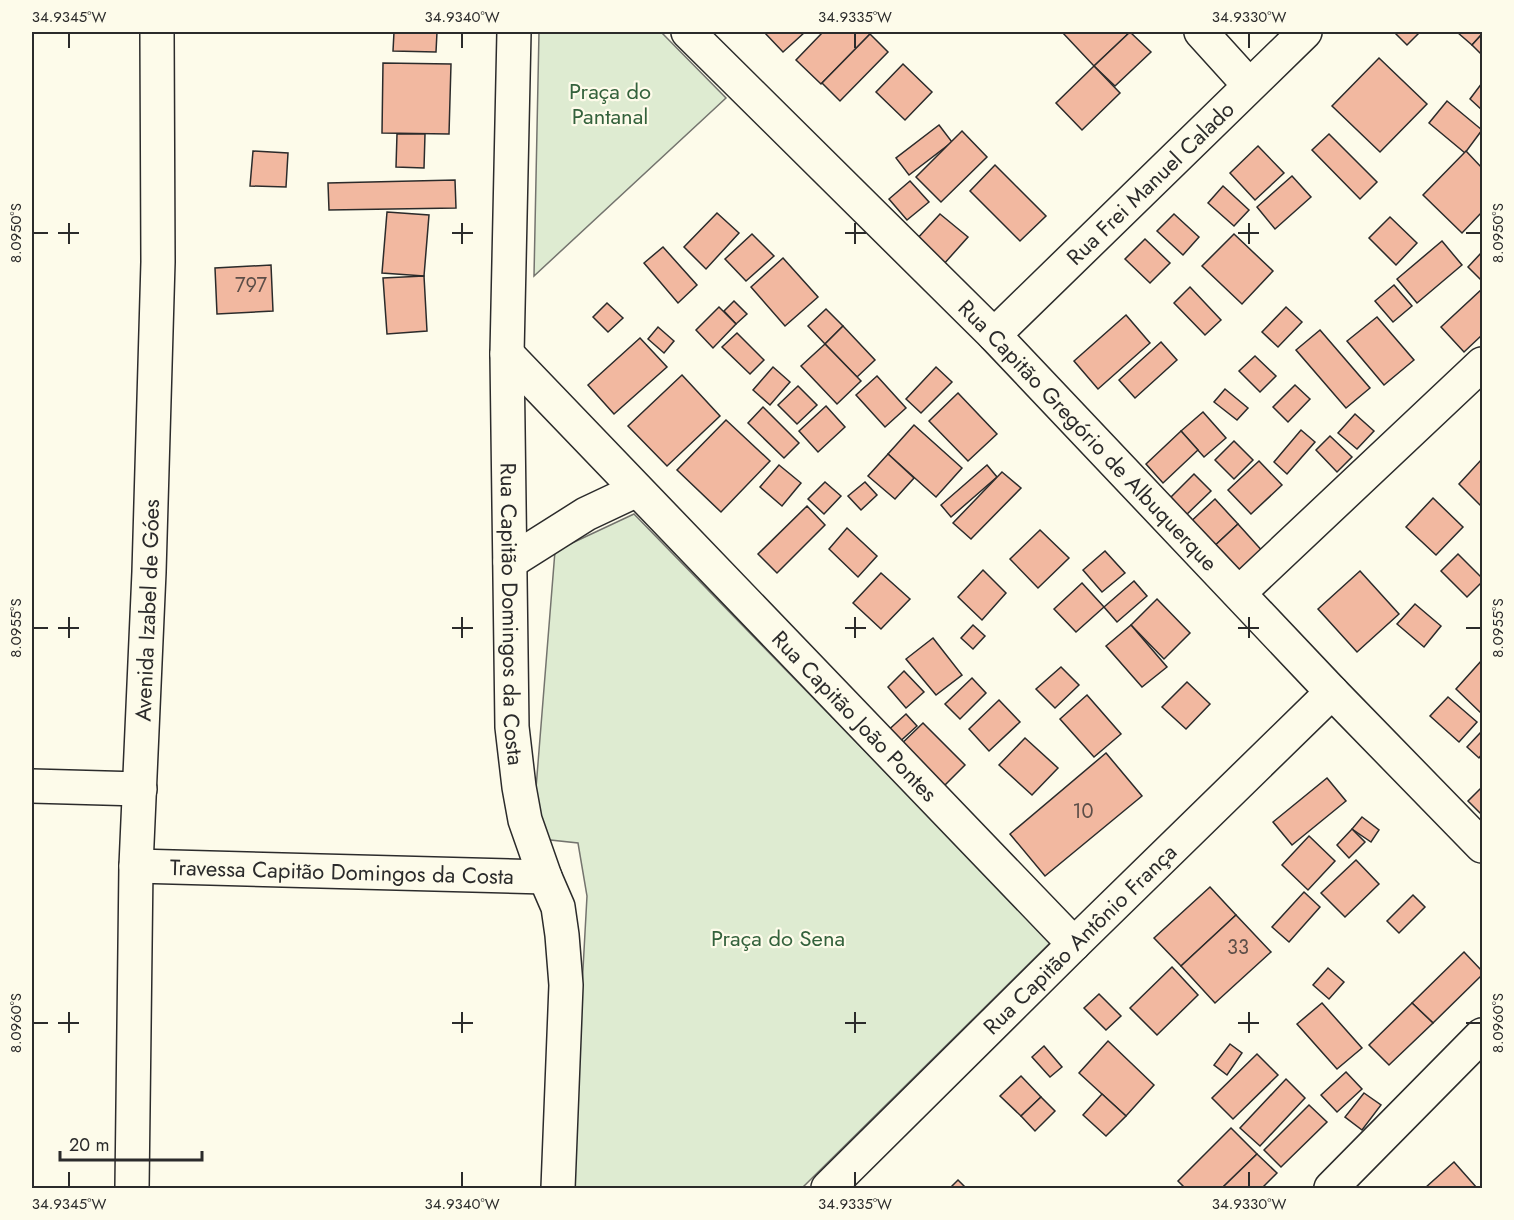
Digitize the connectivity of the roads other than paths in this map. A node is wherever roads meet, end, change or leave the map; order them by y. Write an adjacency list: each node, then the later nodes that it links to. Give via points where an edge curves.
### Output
1 (156, 32): 15 (street, Avenida Izabel de Góes, via 158,262)
2 (514, 32): 8 (street, Rua Capitão Domingos da Costa)
3 (688, 32): 7 (street, Rua Capitão Gregório de Albuquerque)
4 (1201, 32): 6 (street)
5 (1305, 32): 6 (street, Rua Frei Manuel Calado)
6 (1250, 85): 7 (street, Rua Frei Manuel Calado)
7 (994, 335): 12 (street, Rua Capitão Gregório de Albuquerque)
8 (507, 354): 10 (street, Rua Capitão João Pontes); 11 (street, Rua Capitão Domingos da Costa)
9 (1482, 364): 12 (street)
10 (638, 490): 11 (street, via 586,514); 19 (street, Rua Capitão João Pontes)
11 (510, 562): 18 (street, Rua Capitão Domingos da Costa, via 512,727 525,820)
12 (1239, 593): 13 (street, Rua Capitão Gregório de Albuquerque)
13 (1332, 692): 16 (street, Rua Capitão Gregório de Albuquerque); 19 (street, Rua Capitão Antônio França)
14 (32, 786): 15 (street)
15 (140, 789): 17 (street, Avenida Izabel de Góes)
16 (1482, 846)
17 (136, 866): 18 (street, Travessa Capitão Domingos da Costa); 21 (street, Avenida Izabel de Góes)
18 (545, 877): 22 (street, Rua Capitão Domingos da Costa, via 558,907 566,985)
19 (1074, 944): 23 (street, Rua Capitão Antônio França)
20 (1482, 1035): 24 (street)
21 (132, 1188)
22 (558, 1188)
23 (828, 1188)
24 (1332, 1188)

